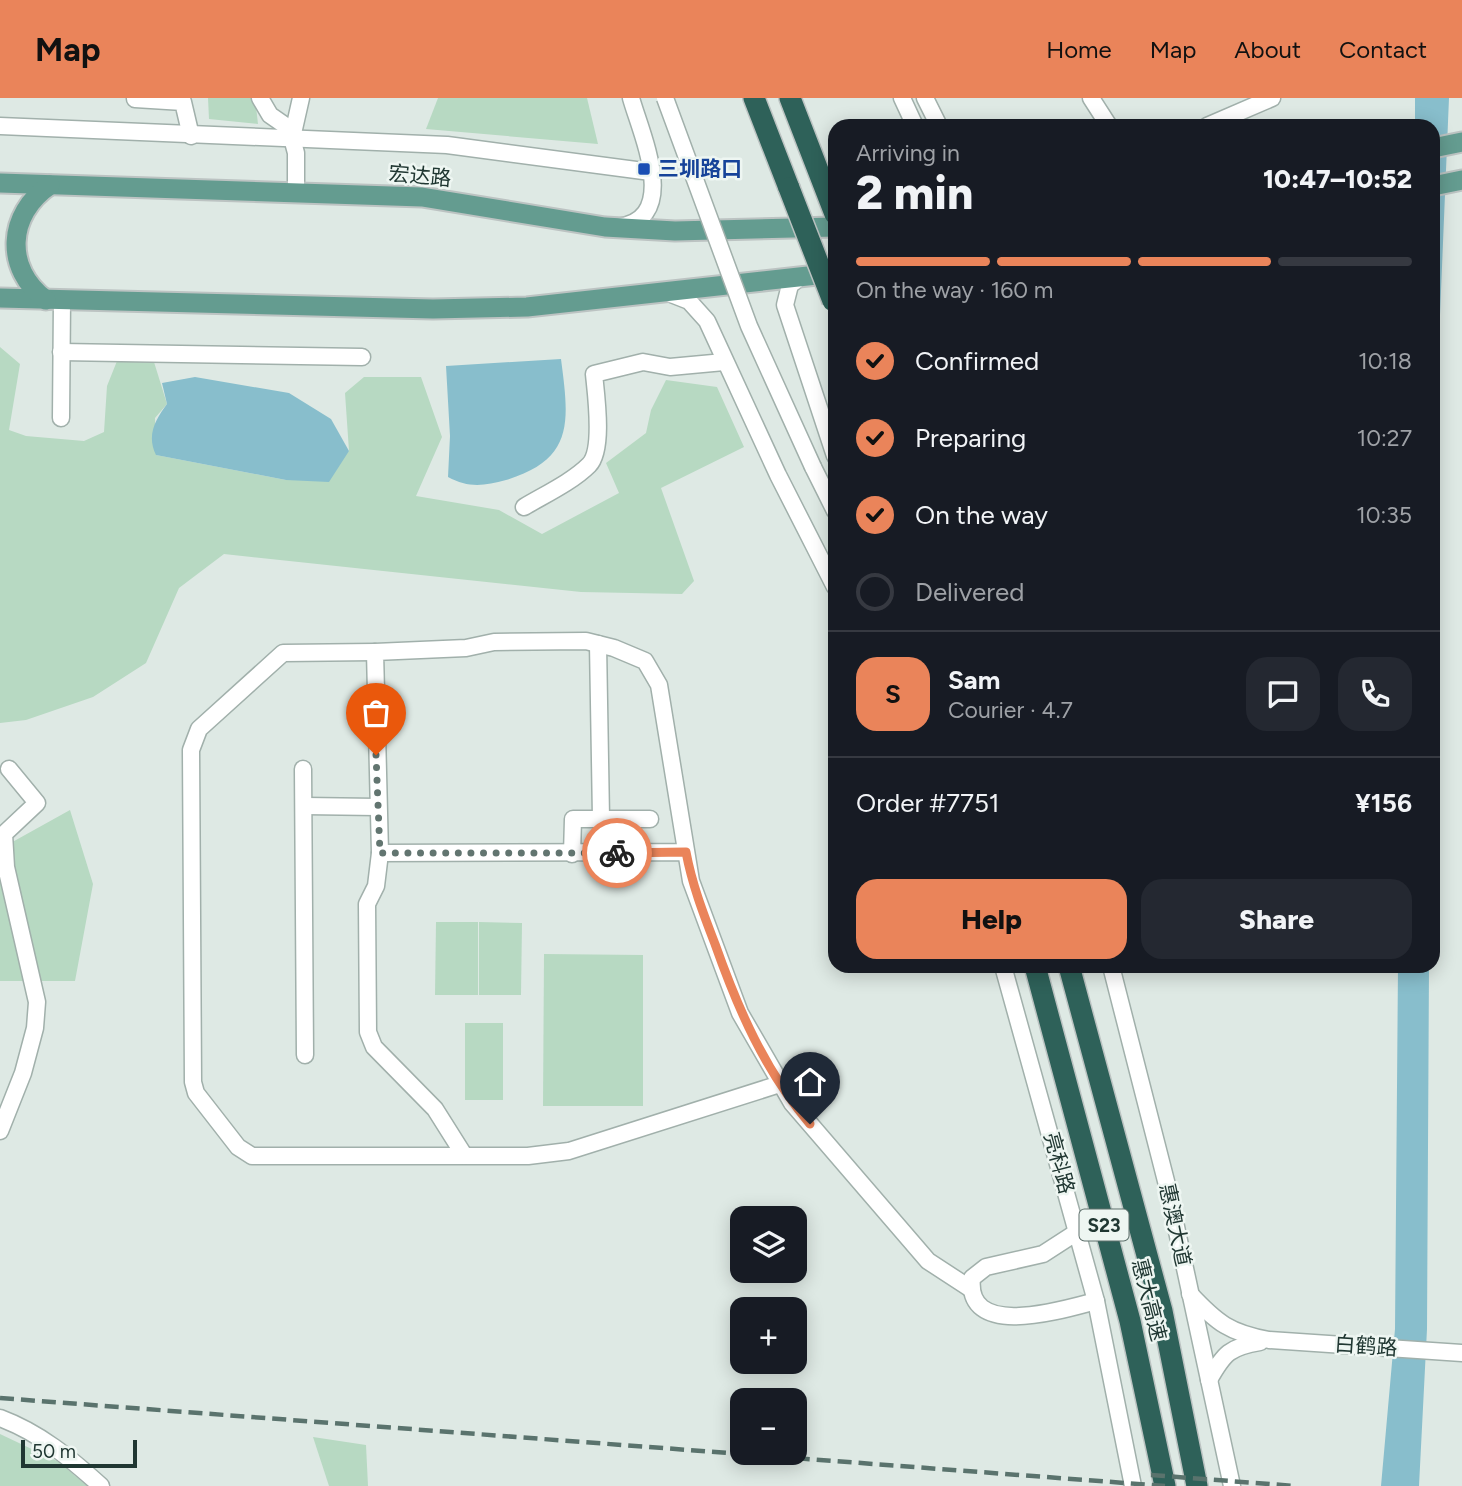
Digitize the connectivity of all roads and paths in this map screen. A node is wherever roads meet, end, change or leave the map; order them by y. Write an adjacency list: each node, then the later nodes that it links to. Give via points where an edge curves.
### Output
1 (260, 98): 17 (street, via 270,115)
2 (301, 98): 17 (street)
3 (631, 98): 21 (street)
4 (665, 98): 41 (street, bridge, via 749,326)
5 (754, 98): 32 (highway, bridge)
6 (790, 98): 27 (highway)
7 (902, 98): 12 (street)
8 (925, 98): 13 (street)
9 (1090, 98): 14 (street)
10 (1272, 98): 15 (street)
11 (135, 99): 18 (street, via 183,102)
12 (912, 119)
13 (936, 119)
14 (1104, 119)
15 (1223, 119)
16 (0, 126): 18 (street)
17 (293, 134): 18 (street); 21 (street, via 447,145); 26 (street)
18 (191, 136)
19 (1462, 142): 20 (main road)
20 (1440, 147)
21 (652, 172): 28 (street, via 653,196 646,212 632,223)
22 (1462, 180): 25 (main road)
23 (0, 183): 24 (main road, 宏达路)
24 (50, 185): 26 (main road, 宏达路); 35 (main road, via 27,206 15,236 16,257 24,277)
25 (1440, 185)
26 (296, 194): 28 (main road, 宏达路, via 422,197)
27 (828, 194)
28 (605, 227): 29 (main road, 宏达路, via 675,231)
29 (828, 227)
30 (828, 274): 31 (main road)
31 (802, 276): 33 (main road); 40 (street, via 786,291 785,305)
32 (828, 289)
33 (650, 292): 35 (main road, via 527,307 433,309); 38 (street, via 670,293 696,307)
34 (0, 298): 35 (main road)
35 (54, 300): 36 (street)
36 (61, 352): 37 (street); 39 (street)
37 (362, 357)
38 (724, 362): 42 (street, via 670,366 643,362 594,374 596,448 590,464); 43 (street)
39 (61, 418)
40 (828, 435)
41 (828, 497)
42 (524, 507)
43 (828, 573)
44 (598, 644): 45 (street, via 494,642 466,648); 50 (street); 52 (street, via 645,661 659,685)
45 (375, 652): 49 (street); 62 (street, via 283,653 199,729 191,750 193,1082 196,1093 238,1147 252,1156)
46 (9, 769): 61 (street, via 37,803 4,834 6,867 37,1002 23,1073)
47 (303, 769): 48 (street)
48 (305, 806): 49 (street); 59 (street)
49 (377, 807): 53 (street)
50 (601, 818): 51 (street); 54 (street, via 573,819)
51 (650, 819)
52 (686, 852): 54 (street); 60 (street, via 691,881 740,1013)
53 (380, 853): 54 (street); 62 (street, via 376,886 367,904 368,1032 374,1047 435,1110)
54 (572, 853)
55 (1005, 973): 63 (street, 亮科路)
56 (1037, 973): 73 (highway, 惠大高速 / S23, via 1130,1321)
57 (1071, 973): 74 (highway, 惠大高速 / S23, via 1162,1311)
58 (1113, 973): 65 (street, 惠澳大道)
59 (305, 1055)
60 (780, 1084): 62 (street, via 569,1151); 64 (street, via 928,1261)
61 (0, 1130)
62 (464, 1155)
63 (1077, 1232): 64 (street, via 1043,1254 986,1267 972,1278); 66 (street, 亮科路)
64 (971, 1289): 66 (street, via 976,1305 987,1313 1012,1316 1060,1311)
65 (1190, 1294): 67 (street, via 1224,1328); 69 (street, 惠澳大道)
66 (1096, 1301): 72 (street, 亮科路)
67 (1269, 1340): 68 (street, 白鹤路); 69 (street, via 1234,1347 1219,1361)
68 (1459, 1352)
69 (1209, 1380): 75 (street, 惠澳大道)
70 (0, 1418): 71 (street, via 61,1450)
71 (101, 1486)
72 (1133, 1486)
73 (1165, 1486)
74 (1197, 1486)
75 (1232, 1486)

